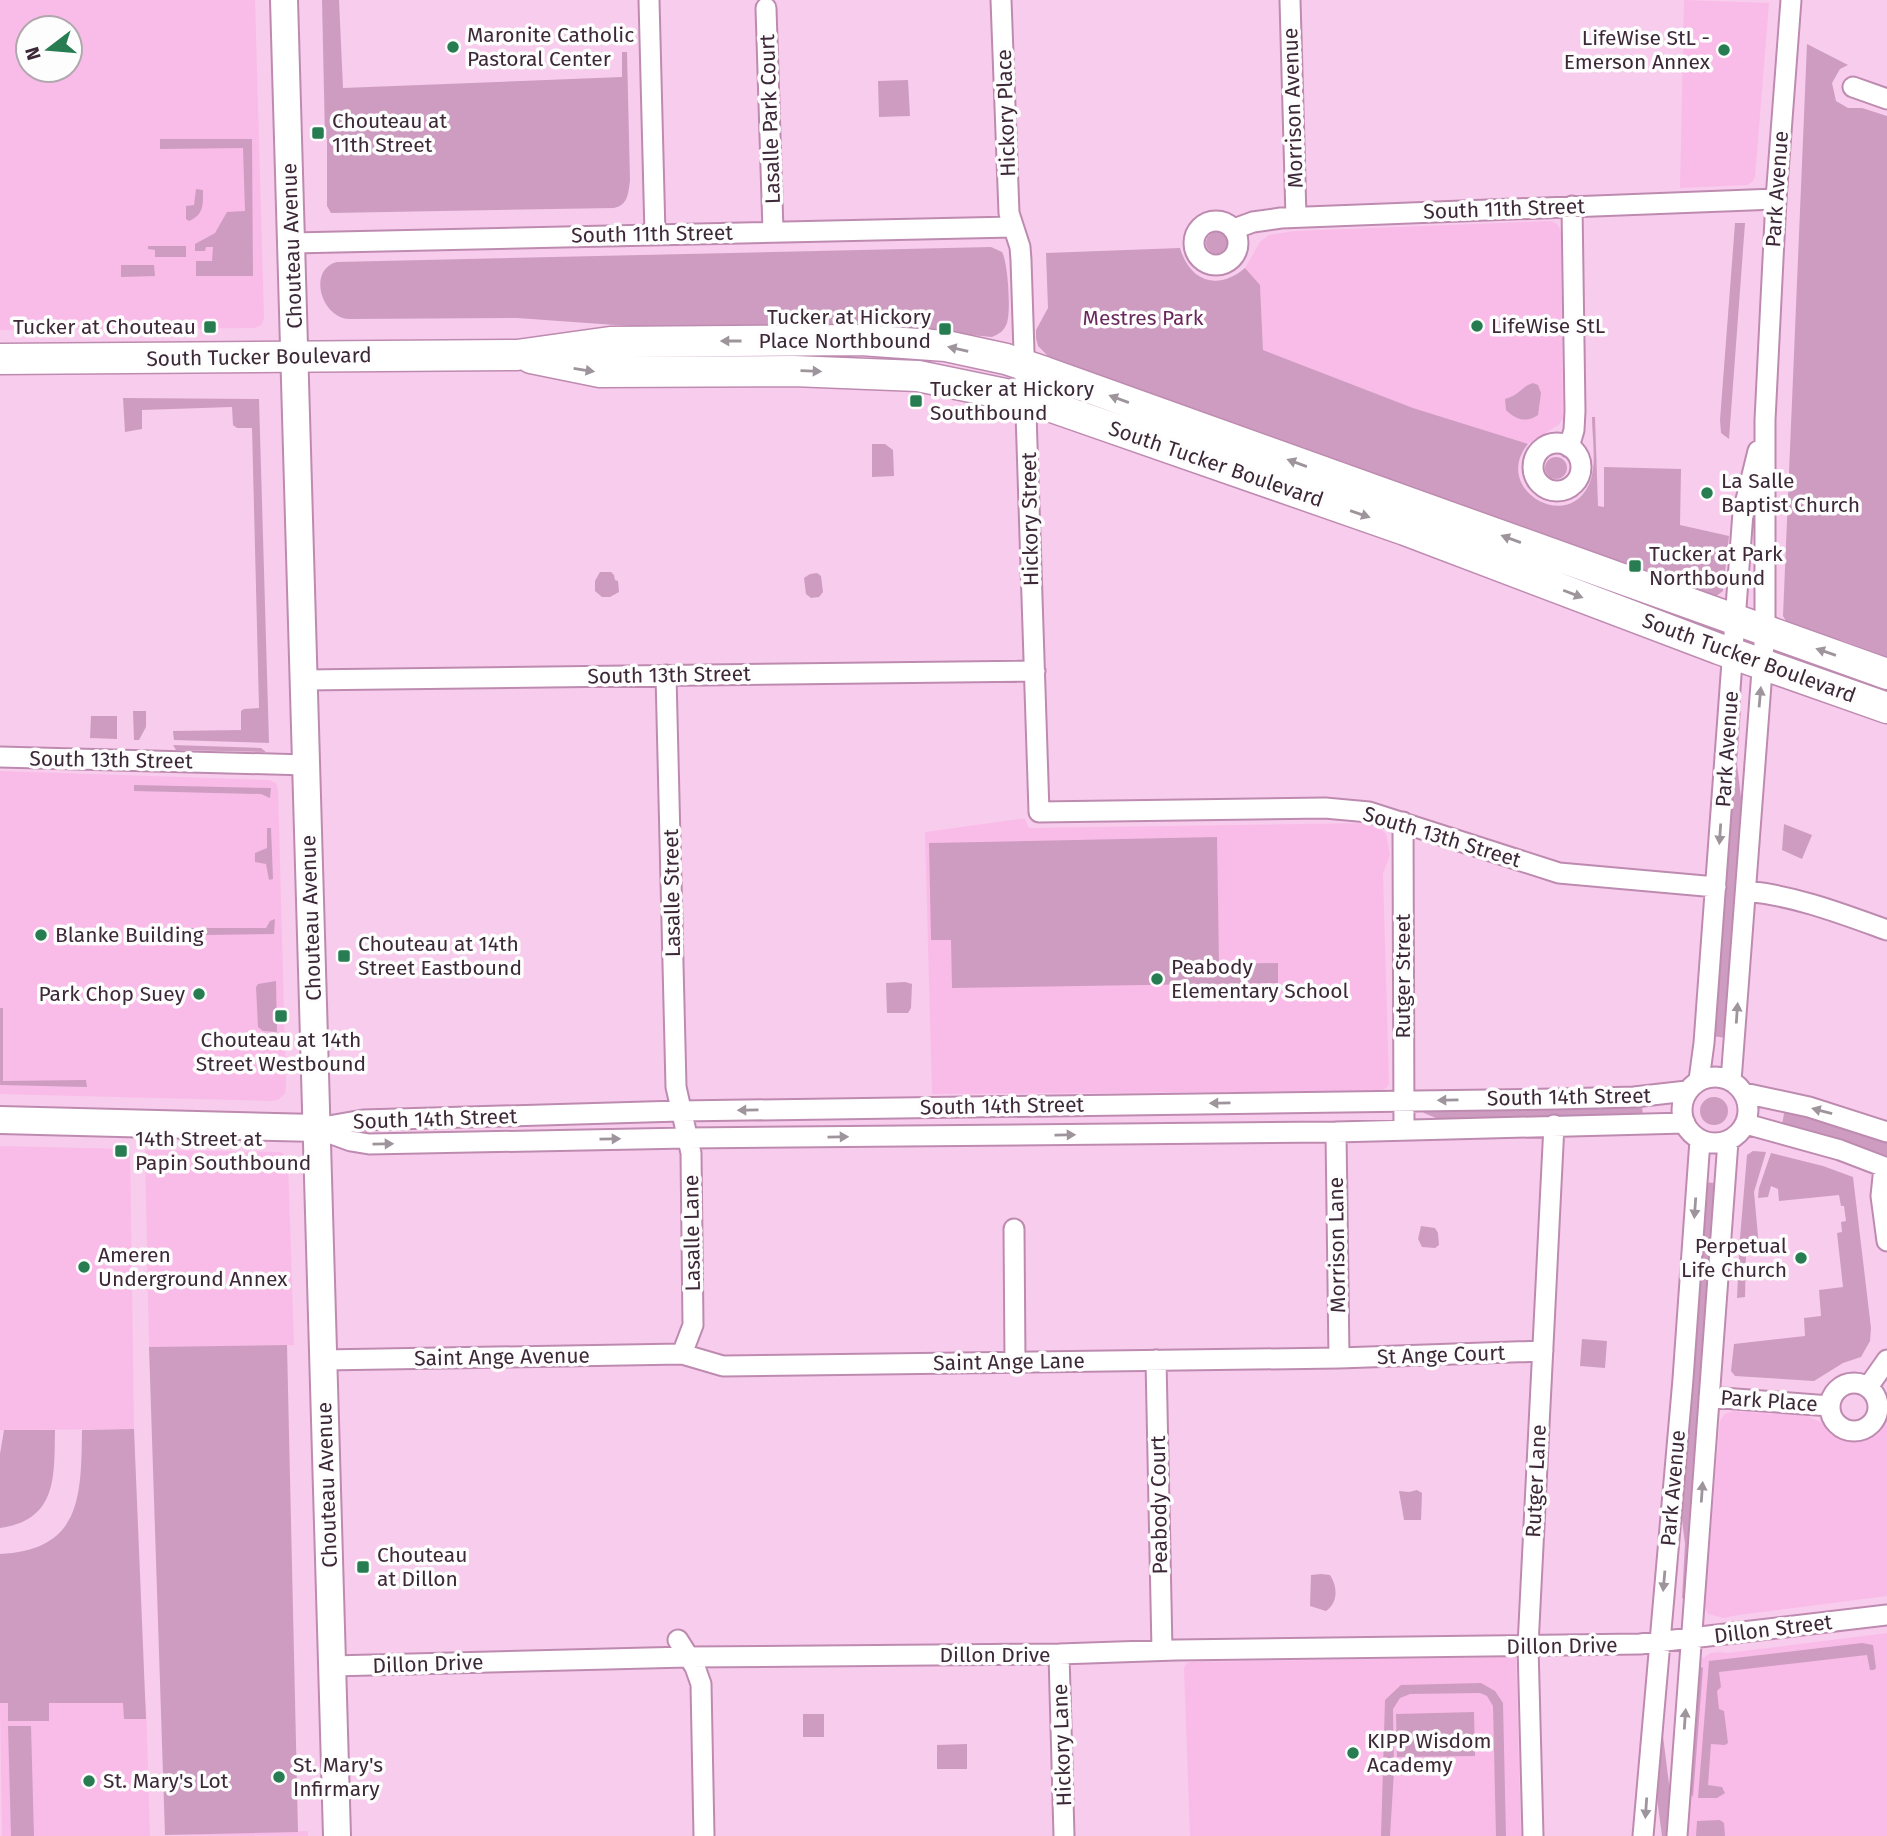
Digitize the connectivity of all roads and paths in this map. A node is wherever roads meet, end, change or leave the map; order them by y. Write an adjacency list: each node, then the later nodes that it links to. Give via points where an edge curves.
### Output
1 (284, 0): 16 (main road, Chouteau Avenue)
2 (649, 0): 15 (street)
3 (1001, 0): 12 (street, Hickory Place)
4 (1290, 0): 11 (street, Morrison Avenue)
5 (1791, 0): 9 (street, Park Avenue)
6 (766, 8): 14 (street, Lasalle Park Court)
7 (1853, 87): 8 (street)
8 (1887, 99)
9 (1776, 199): 10 (street, South 11th Street); 22 (street, Park Avenue)
10 (1572, 206): 11 (street, South 11th Street); 23 (street, via 1575,411)
11 (1296, 217): 13 (street, South 11th Street, via 1263,219)
12 (1012, 227): 14 (street, South 11th Street); 20 (street, Hickory Street, via 1020,247)
13 (1234, 229)
14 (773, 231): 15 (street, South 11th Street)
15 (655, 234): 16 (street, South 11th Street)
16 (292, 243): 18 (main road, Chouteau Avenue)
17 (517, 355): 18 (main road, South Tucker Boulevard); 20 (main road, South Tucker Boulevard, one-way to 17, via 946,346 861,340 610,342); 21 (main road, South Tucker Boulevard, one-way to 21, via 600,372 918,376)
18 (295, 356): 19 (main road, South Tucker Boulevard); 31 (main road, Chouteau Avenue)
19 (0, 359)
20 (1024, 366): 21 (street, Hickory Street); 24 (main road, South Tucker Boulevard, one-way to 20)
21 (1026, 399): 26 (main road, South Tucker Boulevard, one-way to 26, via 1405,530); 28 (street, Hickory Street)
22 (1765, 421): 24 (street, Park Avenue, via 1744,512); 25 (street, Park Avenue)
23 (1569, 447)
24 (1737, 620): 25 (main road, South Tucker Boulevard); 26 (street, Park Avenue)
25 (1765, 631): 27 (street, Park Avenue); 29 (main road, South Tucker Boulevard, one-way to 25)
26 (1734, 654): 27 (main road, South Tucker Boulevard); 37 (street, Park Avenue, one-way to 37)
27 (1763, 664): 32 (main road, South Tucker Boulevard); 38 (street, Park Avenue, one-way to 27)
28 (1035, 671): 30 (street, South 13th Street); 35 (street, Hickory Street)
29 (1887, 674)
30 (666, 675): 31 (street, South 13th Street); 43 (street, Lasalle Street)
31 (304, 680): 34 (main road, Chouteau Avenue)
32 (1887, 708)
33 (0, 757): 34 (street, South 13th Street)
34 (306, 765): 48 (main road, Chouteau Avenue)
35 (1039, 812): 36 (street, South 13th Street, via 1325,808 1368,812)
36 (1403, 822): 37 (street, South 13th Street, via 1559,873); 42 (street, Rutger Street)
37 (1716, 887): 40 (street, Park Avenue, via 1704,1043)
38 (1746, 891): 39 (street, via 1817,904); 41 (street, Park Avenue, one-way to 38)
39 (1887, 930)
40 (1693, 1086): 41 (street, via 1717,1076); 42 (street, South 14th Street, one-way to 42, via 1634,1097); 45 (street, via 1682,1104)
41 (1737, 1087): 46 (street, via 1748,1113); 51 (street, one-way to 41)
42 (1404, 1100): 43 (street, South 14th Street, one-way to 43); 49 (street, Rutger Street)
43 (680, 1111): 48 (street, South 14th Street, via 363,1120); 52 (street, Lasalle Lane)
44 (0, 1120): 48 (main road, South 14th Street)
45 (1685, 1124): 47 (street, South 14th Street); 53 (street)
46 (1745, 1124): 54 (street); 55 (street)
47 (1554, 1125): 49 (street, South 14th Street); 58 (street, Rutger Lane)
48 (317, 1128): 52 (street, South 14th Street, one-way to 52, via 369,1144); 61 (main road, Chouteau Avenue)
49 (1404, 1130): 50 (street, South 14th Street)
50 (1336, 1132): 52 (street, South 14th Street, one-way to 50); 60 (street, Morrison Lane)
51 (1887, 1132)
52 (687, 1138): 59 (street, Lasalle Lane, via 691,1153 693,1325)
53 (1700, 1140): 54 (street); 70 (street, Park Avenue, one-way to 70)
54 (1728, 1140): 66 (street, Park Avenue)
55 (1886, 1167): 57 (street, via 1881,1196)
56 (1014, 1229): 64 (street)
57 (1887, 1241)
58 (1543, 1351): 60 (street, St Ange Court); 71 (street, Rutger Lane)
59 (682, 1354): 61 (street, Saint Ange Avenue); 64 (street, Saint Ange Lane, via 723,1366)
60 (1339, 1358): 62 (street, Saint Ange Lane)
61 (323, 1360): 75 (main road, Chouteau Avenue)
62 (1156, 1360): 64 (street, Saint Ange Lane); 73 (street, Peabody Court)
63 (1887, 1360): 65 (street)
64 (1015, 1362)
65 (1868, 1387): 67 (street, Park Place, via 1854,1382 1841,1386); 67 (street, Park Place, via 1879,1406 1875,1420 1863,1430 1842,1428 1832,1418)
66 (1709, 1397): 67 (street, Park Place); 69 (street, Park Avenue, one-way to 66)
67 (1829, 1406)
68 (1887, 1615): 69 (street, Dillon Street)
69 (1691, 1639): 70 (street, Dillon Street); 81 (street, Park Avenue, one-way to 69)
70 (1659, 1643): 71 (street, Dillon Drive); 80 (street, Park Avenue, one-way to 80)
71 (1528, 1646): 73 (street, Dillon Drive); 79 (street, Rutger Lane)
72 (683, 1649): 74 (street, Dillon Drive); 75 (street, Dillon Drive); 77 (street, via 701,1684)
73 (1162, 1650): 74 (street, Dillon Drive)
74 (1059, 1654): 78 (street, Hickory Lane)
75 (332, 1666): 76 (main road, Chouteau Avenue)
76 (337, 1836)
77 (704, 1836)
78 (1064, 1836)
79 (1533, 1836)
80 (1643, 1836)
81 (1676, 1836)

